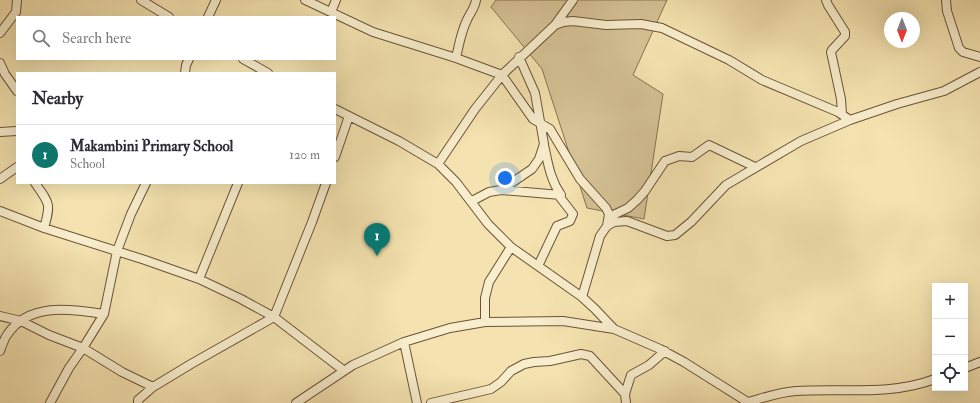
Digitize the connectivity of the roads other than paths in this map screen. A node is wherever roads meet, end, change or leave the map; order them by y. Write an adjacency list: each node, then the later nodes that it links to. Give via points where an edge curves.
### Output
1 (17, 0): 14 (street, via 16,12)
2 (141, 0): 11 (street)
3 (216, 0): 12 (street)
4 (305, 0): 10 (street)
5 (336, 0): 10 (street)
6 (476, 0): 17 (street, via 461,34)
7 (573, 0): 13 (street)
8 (826, 0): 27 (street, via 846,36 831,52)
9 (946, 0): 16 (street, via 959,48 963,52)
10 (331, 12): 17 (street, via 373,32)
11 (167, 16)
12 (208, 16)
13 (554, 25): 15 (street); 27 (street, via 573,21 606,25 641,24 662,28 729,60 762,80)
14 (0, 33)
15 (520, 57): 24 (street); 30 (street, via 534,90)
16 (980, 57)
17 (456, 58): 24 (street)
18 (188, 60): 21 (street)
19 (245, 60): 22 (street)
20 (0, 63): 25 (street)
21 (185, 72)
22 (266, 72)
23 (980, 72): 29 (street, via 944,91)
24 (502, 75): 30 (street, via 533,120); 35 (street, via 475,109)
25 (16, 90)
26 (336, 110): 28 (street)
27 (842, 114): 29 (street)
28 (349, 116): 34 (street); 35 (street)
29 (850, 120): 36 (street, via 801,141)
30 (540, 124): 33 (street); 47 (street, via 550,129 580,179 606,208)
31 (16, 131): 32 (street)
32 (0, 132)
33 (544, 144): 43 (street, via 532,170); 44 (street, via 551,177)
34 (336, 154)
35 (438, 164): 45 (street)
36 (755, 167): 47 (street, via 726,185 675,235 667,236 627,221); 47 (street, via 709,145 692,157 674,156 663,163 634,204)
37 (16, 168): 38 (street)
38 (0, 179)
39 (36, 184): 48 (street, via 49,205)
40 (146, 184): 50 (street)
41 (238, 184): 52 (street)
42 (326, 184): 56 (street)
43 (501, 190): 44 (street); 45 (street, via 489,192)
44 (561, 195): 51 (street, via 559,196 573,214 572,219 557,226)
45 (472, 201): 49 (street, via 488,224)
46 (0, 214): 48 (street)
47 (608, 222): 53 (street, via 600,236)
48 (44, 228): 50 (street)
49 (512, 247): 51 (street); 58 (street, via 490,282 485,298)
50 (117, 251): 52 (street); 54 (street)
51 (538, 266): 53 (street)
52 (199, 279): 56 (street)
53 (582, 297): 59 (street)
54 (104, 314): 57 (street, via 69,309 50,310); 61 (street)
55 (0, 316): 57 (street)
56 (274, 317): 66 (street); 68 (street)
57 (20, 320): 61 (street); 63 (street, via 8,334)
58 (485, 322): 59 (street, via 562,321); 60 (street, via 450,328)
59 (614, 329): 62 (street)
60 (404, 342): 66 (street); 73 (street)
61 (83, 348): 68 (street); 70 (street)
62 (665, 351): 69 (street, via 649,365 631,374); 76 (street)
63 (0, 352)
64 (980, 362): 65 (street)
65 (968, 367)
66 (343, 370): 72 (street)
67 (932, 380): 76 (street, via 886,390 794,391)
68 (153, 387): 71 (street, via 138,400)
69 (625, 394): 74 (street, via 590,356 581,354 524,364 511,371 491,389); 75 (street)
70 (50, 403)
71 (138, 403)
72 (296, 403)
73 (417, 403)
74 (431, 403)
75 (626, 403)
76 (749, 403)

